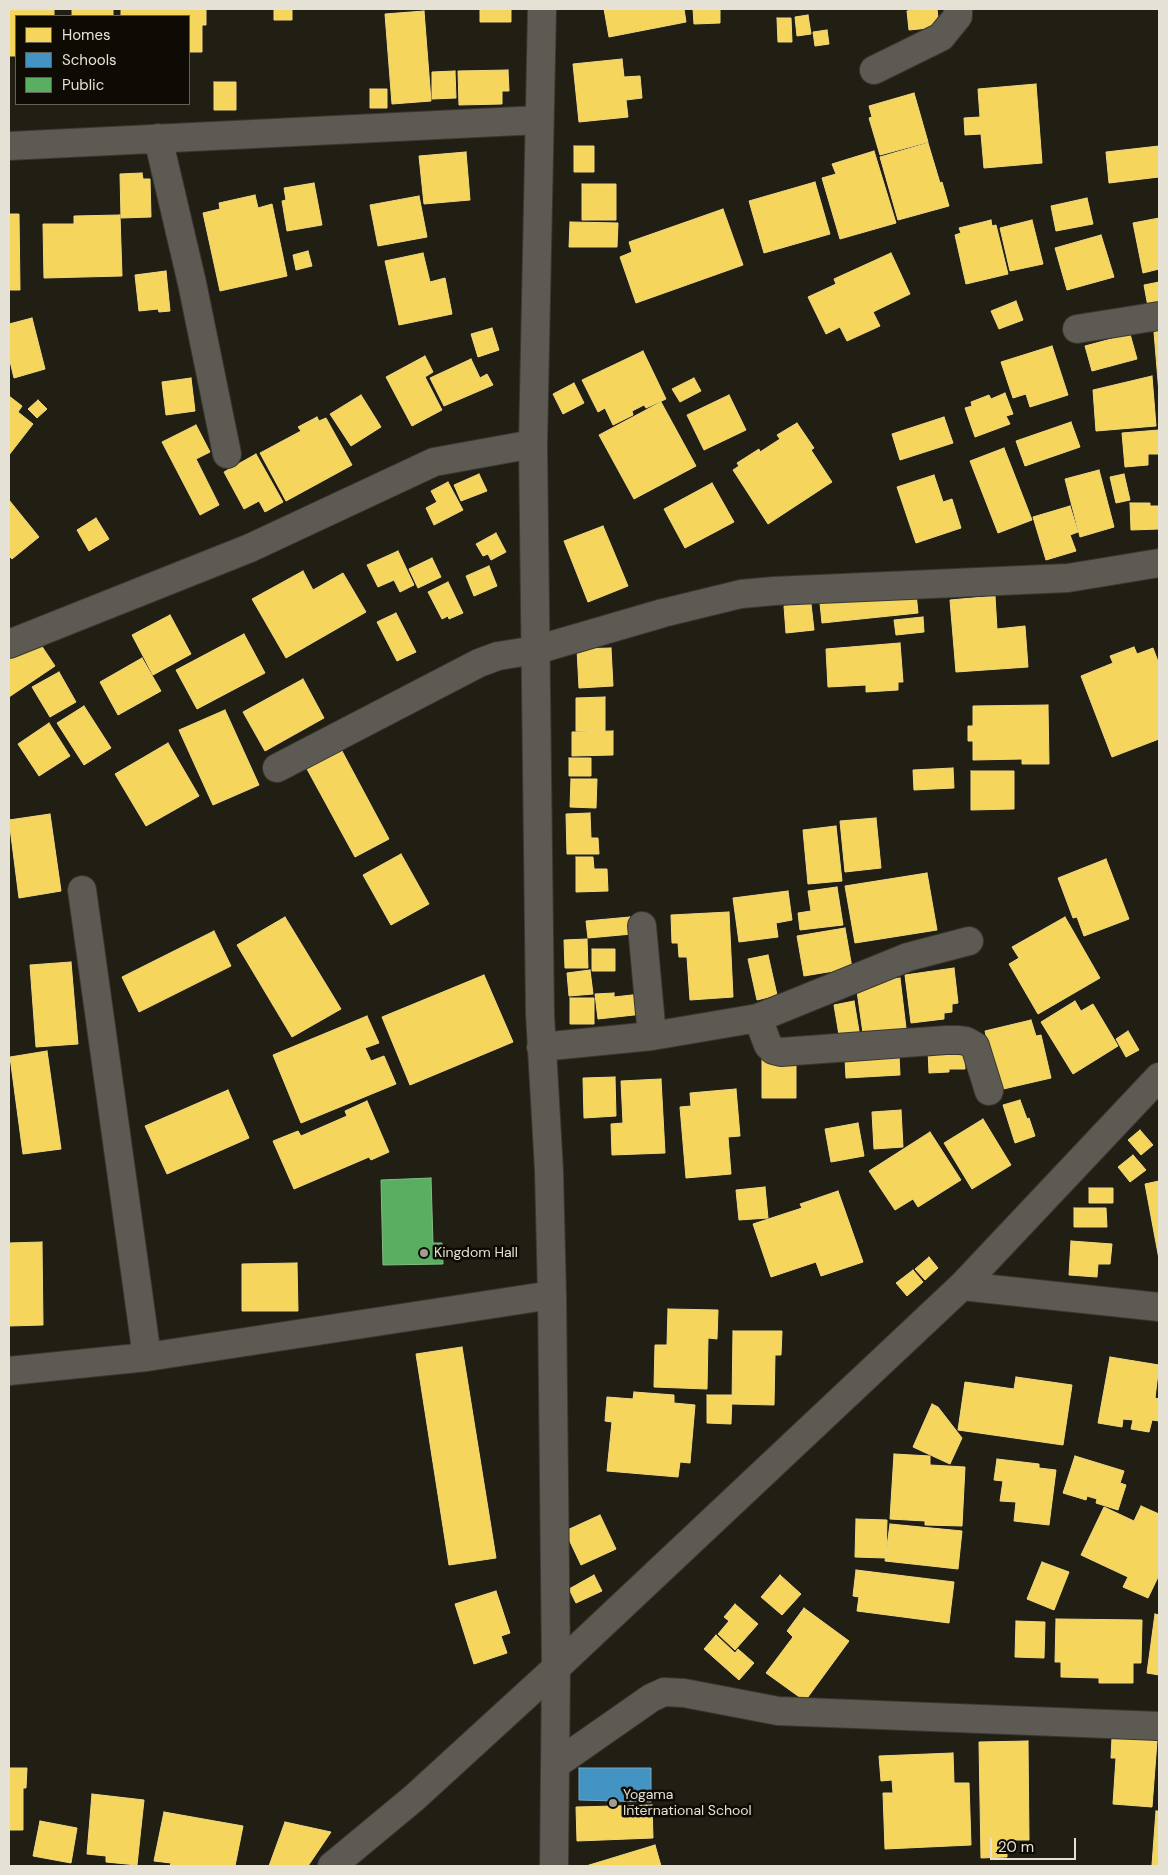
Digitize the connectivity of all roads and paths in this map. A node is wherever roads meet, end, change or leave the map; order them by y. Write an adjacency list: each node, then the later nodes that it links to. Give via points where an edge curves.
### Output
1 (542, 9): 4 (street)
2 (958, 9): 3 (street, via 958,16 941,37)
3 (874, 70)
4 (539, 120): 5 (street); 9 (street)
5 (158, 138): 6 (street); 10 (street)
6 (9, 146)
7 (1159, 316): 8 (street)
8 (1076, 329)
9 (533, 444): 12 (street, via 434,462 250,548); 13 (street)
10 (227, 454)
11 (1159, 563): 13 (street, via 1068,578 741,594)
12 (9, 644)
13 (536, 650): 14 (street, via 498,656 479,663); 20 (street)
14 (277, 768)
15 (82, 890): 26 (street)
16 (642, 926): 19 (street)
17 (969, 941): 18 (street, via 908,956)
18 (758, 1018): 19 (street); 22 (street, via 768,1045 781,1052 946,1040 966,1042 975,1046)
19 (652, 1036): 20 (street)
20 (541, 1047): 24 (street, via 549,1170)
21 (1159, 1077): 23 (street)
22 (989, 1091)
23 (962, 1286): 25 (street); 28 (street)
24 (552, 1295): 26 (street); 28 (street)
25 (1159, 1307)
26 (147, 1357): 27 (street)
27 (9, 1371)
28 (556, 1668): 30 (street); 31 (street, via 414,1798)
29 (1159, 1726): 30 (street, via 778,1711 684,1692 664,1692)
30 (556, 1765): 32 (street)
31 (332, 1866)
32 (554, 1866)

